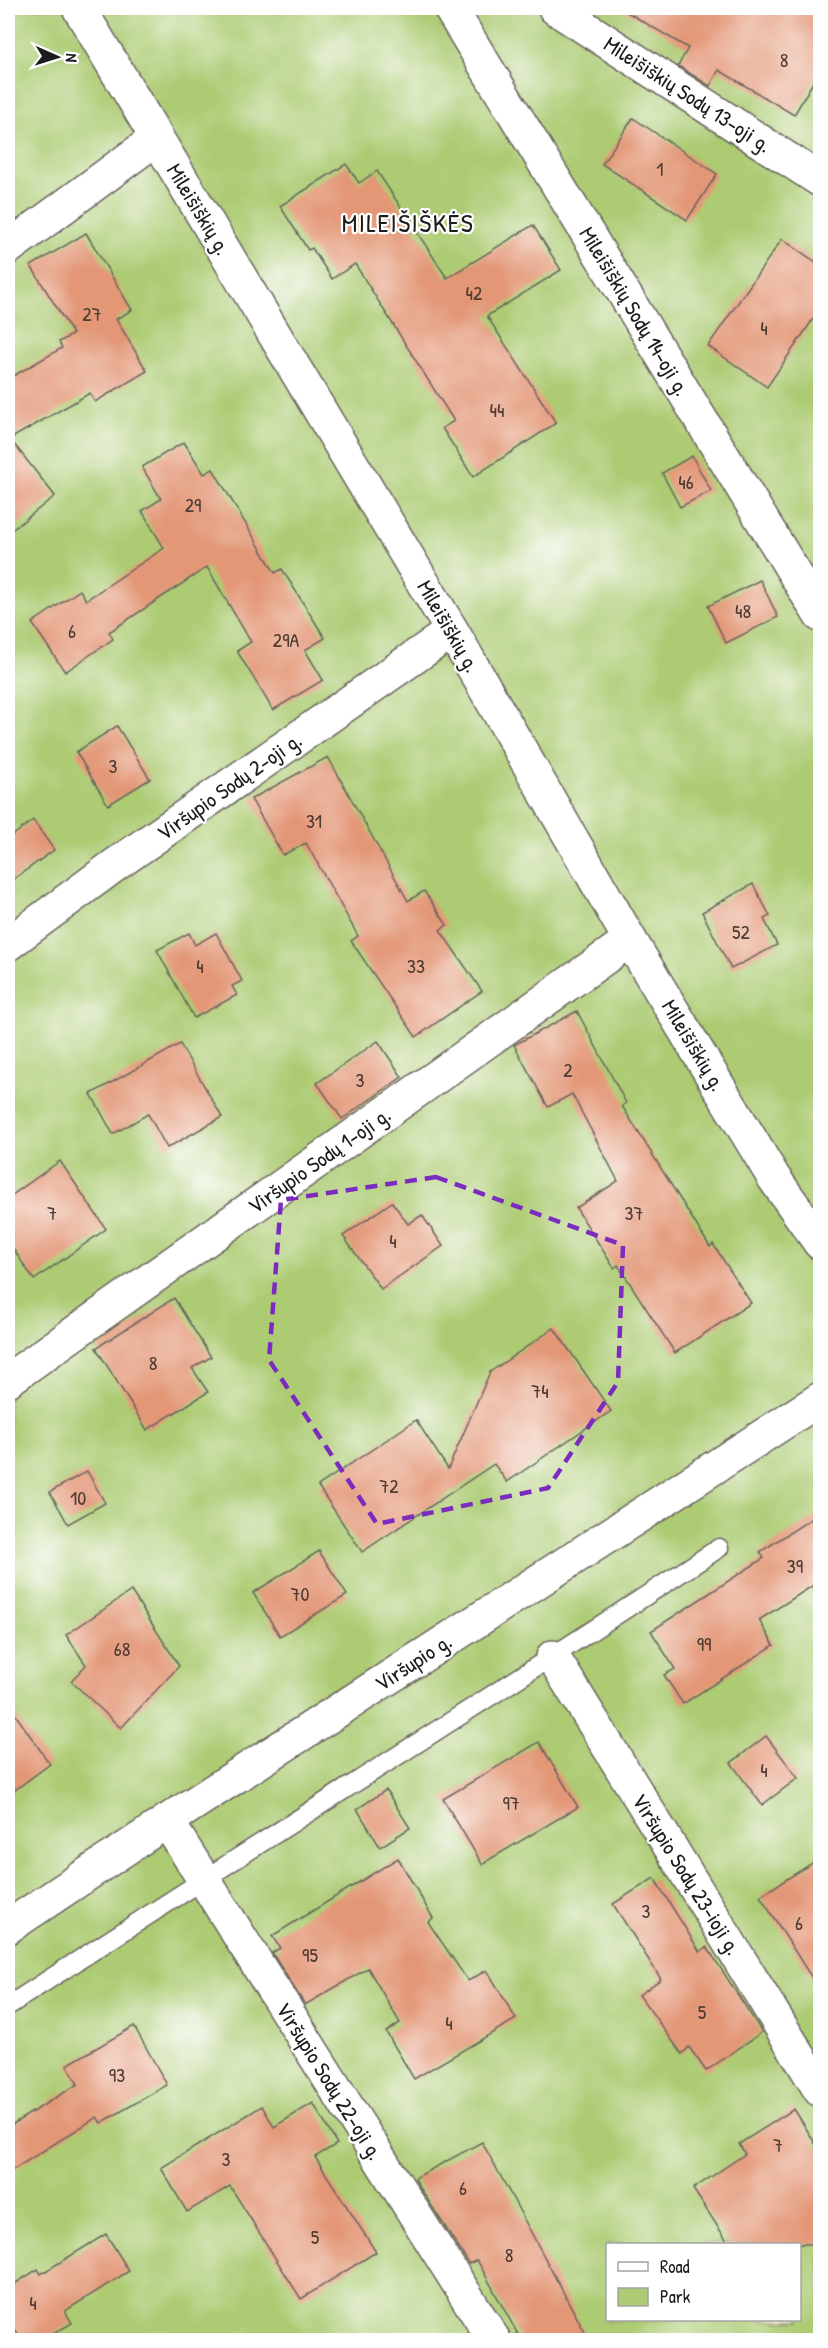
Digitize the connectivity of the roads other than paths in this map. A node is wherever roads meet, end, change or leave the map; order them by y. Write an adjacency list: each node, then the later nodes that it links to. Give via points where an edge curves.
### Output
1 (79, 8): 4 (street, Mileišiškių g.)
2 (450, 8): 7 (street, Mileišiškių Sodų 14-oji g.)
3 (555, 8): 5 (street, Mileišiškių Sodų 13-oji g.)
4 (157, 138): 6 (street); 8 (street, Mileišiškių g.)
5 (820, 180)
6 (8, 248)
7 (820, 615)
8 (452, 631): 9 (street, Mileišiškių g.); 10 (street, Viršupio Sodų 2-oji g.)
9 (630, 940): 11 (street, Mileišiškių g., via 774,1178); 12 (street, Viršupio Sodų 1-oji g.)
10 (8, 944)
11 (820, 1243)
12 (8, 1380)
13 (820, 1399): 16 (street, Viršupio g.)
14 (719, 1548): 15 (lane)
15 (554, 1657): 17 (lane); 20 (street, Viršupio Sodų 23-ioji g.)
16 (167, 1821): 17 (street, Viršupio Sodų 22-oji g.); 18 (street, Viršupio g.)
17 (203, 1879): 19 (lane); 21 (street, Viršupio Sodų 22-oji g.)
18 (8, 1928)
19 (8, 2006)
20 (820, 2090)
21 (494, 2340)

